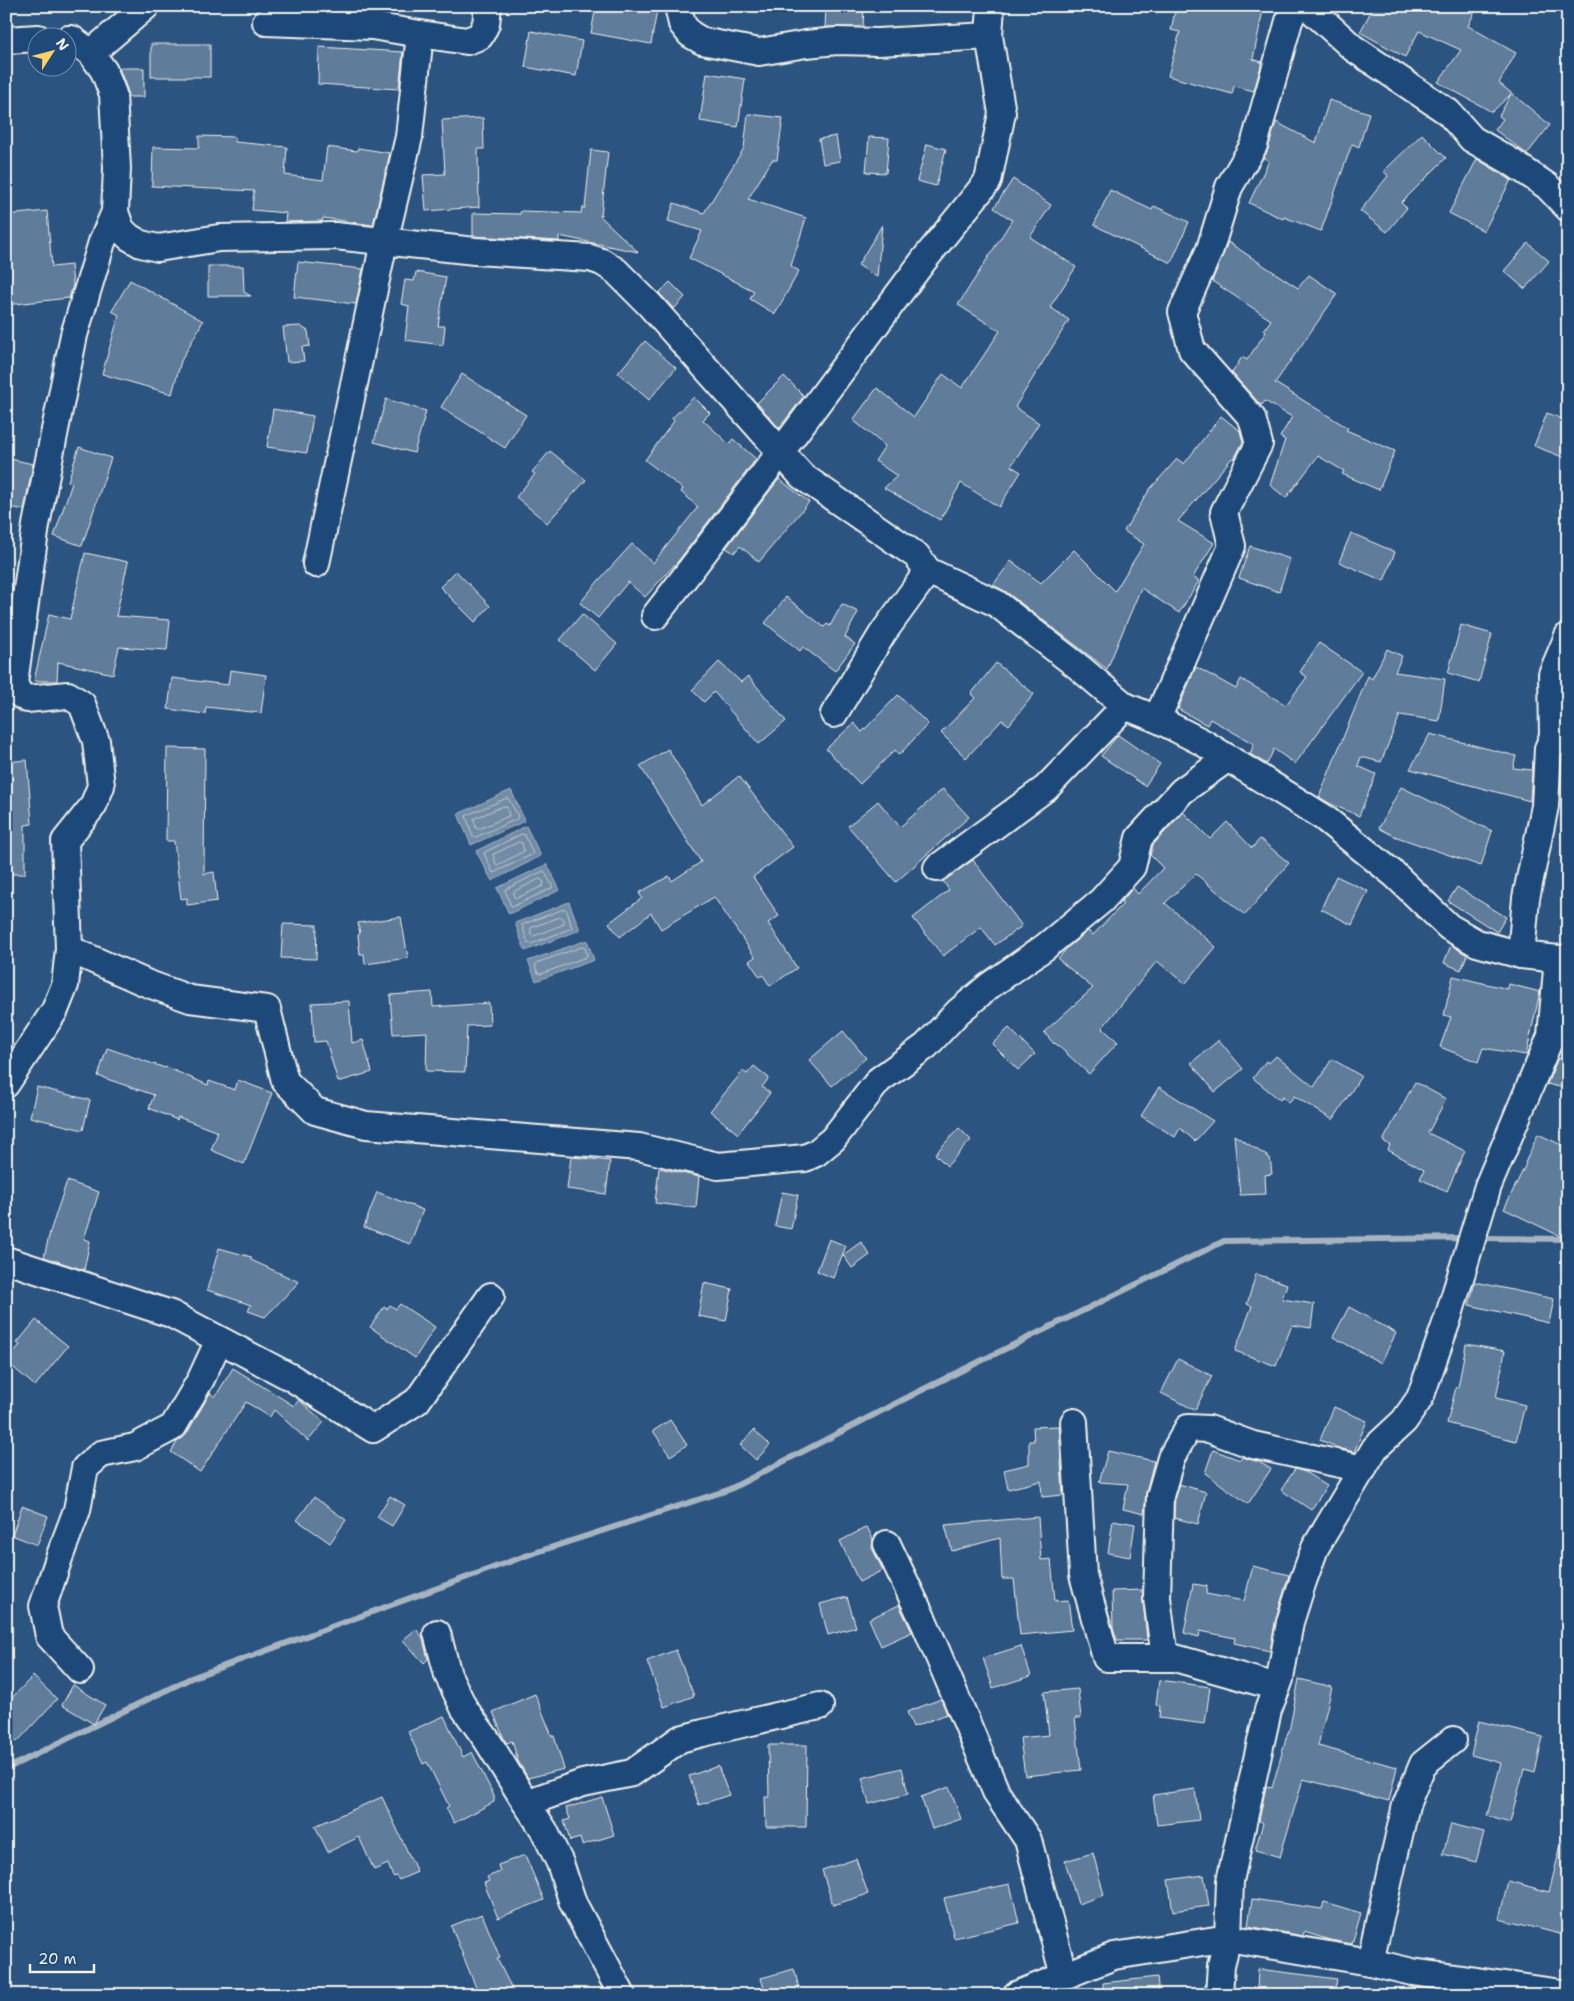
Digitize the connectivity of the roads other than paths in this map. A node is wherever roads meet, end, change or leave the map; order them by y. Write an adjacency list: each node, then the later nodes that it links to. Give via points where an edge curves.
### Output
1 (146, 6): 13 (street)
2 (488, 6): 8 (street, via 486,24 480,36 467,41)
3 (678, 6): 9 (street, via 682,24 702,41 759,52 837,41)
4 (991, 6): 9 (street)
5 (1296, 6): 24 (street, via 1254,145 1229,187 1210,249 1182,312 1192,350 1252,418 1259,444 1224,512 1232,546)
6 (1307, 6): 14 (street, via 1353,48 1448,112 1472,139 1547,186)
7 (266, 22): 8 (street, via 372,26)
8 (420, 34): 16 (street, via 409,137)
9 (988, 36): 17 (street, via 1002,114 988,181 924,260)
10 (28, 39): 11 (street)
11 (6, 40)
12 (78, 43): 13 (street)
13 (91, 53): 15 (street, via 104,71 113,94 117,168)
14 (1568, 208)
15 (114, 212): 16 (street, via 121,229 129,237 158,248 219,238 335,236); 29 (street, via 74,335 36,525 14,683 18,694 27,699 68,695 82,704 96,741 101,786 93,806 65,841)
16 (384, 242): 17 (street, via 590,258 602,262 616,271 649,304); 18 (street)
17 (780, 453): 19 (street, via 802,476 917,556); 20 (street)
18 (316, 564)
19 (928, 571): 22 (street, via 996,603); 23 (street, via 883,633)
20 (655, 616)
21 (1568, 636): 26 (street, via 1552,674 1553,736)
22 (1125, 706): 24 (street); 28 (street, via 1046,788)
23 (834, 714)
24 (1157, 719): 27 (street)
25 (1568, 732): 26 (street)
26 (1548, 749): 30 (street, via 1545,806 1526,898)
27 (1228, 758): 29 (street, via 1182,791 1139,838 1132,867 1101,901 1045,947 989,986 958,1012 926,1046 879,1080 833,1139 805,1158 718,1166 639,1147 357,1123 315,1111 285,1081 268,1009 190,999); 30 (street, via 1322,817 1395,875 1449,927 1477,943)
28 (937, 868)
29 (69, 950): 32 (street, via 65,986 55,1010)
30 (1521, 955): 31 (street)
31 (1563, 959): 37 (street, via 1551,1036 1488,1186 1420,1398 1404,1421 1375,1448)
32 (6, 1084)
33 (6, 1260): 35 (street, via 171,1314)
34 (491, 1296): 35 (street, via 417,1401 372,1429 292,1378)
35 (219, 1340): 41 (street, via 173,1427 135,1447 101,1454 85,1468 77,1510 43,1606 49,1636)
36 (1074, 1422): 40 (street, via 1083,1575 1106,1658)
37 (1363, 1469): 40 (street, via 1253,1445 1209,1429 1188,1428 1171,1458 1160,1496 1157,1598); 42 (street, via 1315,1548 1290,1622)
38 (887, 1544): 48 (street, via 998,1794 1028,1840)
39 (437, 1633): 45 (street, via 448,1674 464,1708)
40 (1165, 1658): 42 (street, via 1175,1658)
41 (80, 1670)
42 (1277, 1687): 46 (street, via 1268,1710 1230,1881)
43 (820, 1706): 45 (street, via 703,1732 680,1740 632,1773 583,1784)
44 (1453, 1740): 47 (street, via 1423,1764 1406,1805)
45 (526, 1803): 50 (street, via 544,1830 574,1904)
46 (1228, 1938): 47 (street); 48 (street, via 1114,1956); 52 (street, via 1221,1965)
47 (1370, 1962): 49 (street, via 1412,1972)
48 (1064, 1976): 51 (street)
49 (1568, 1994)
50 (622, 1995)
51 (1016, 1995)
52 (1219, 1995)

